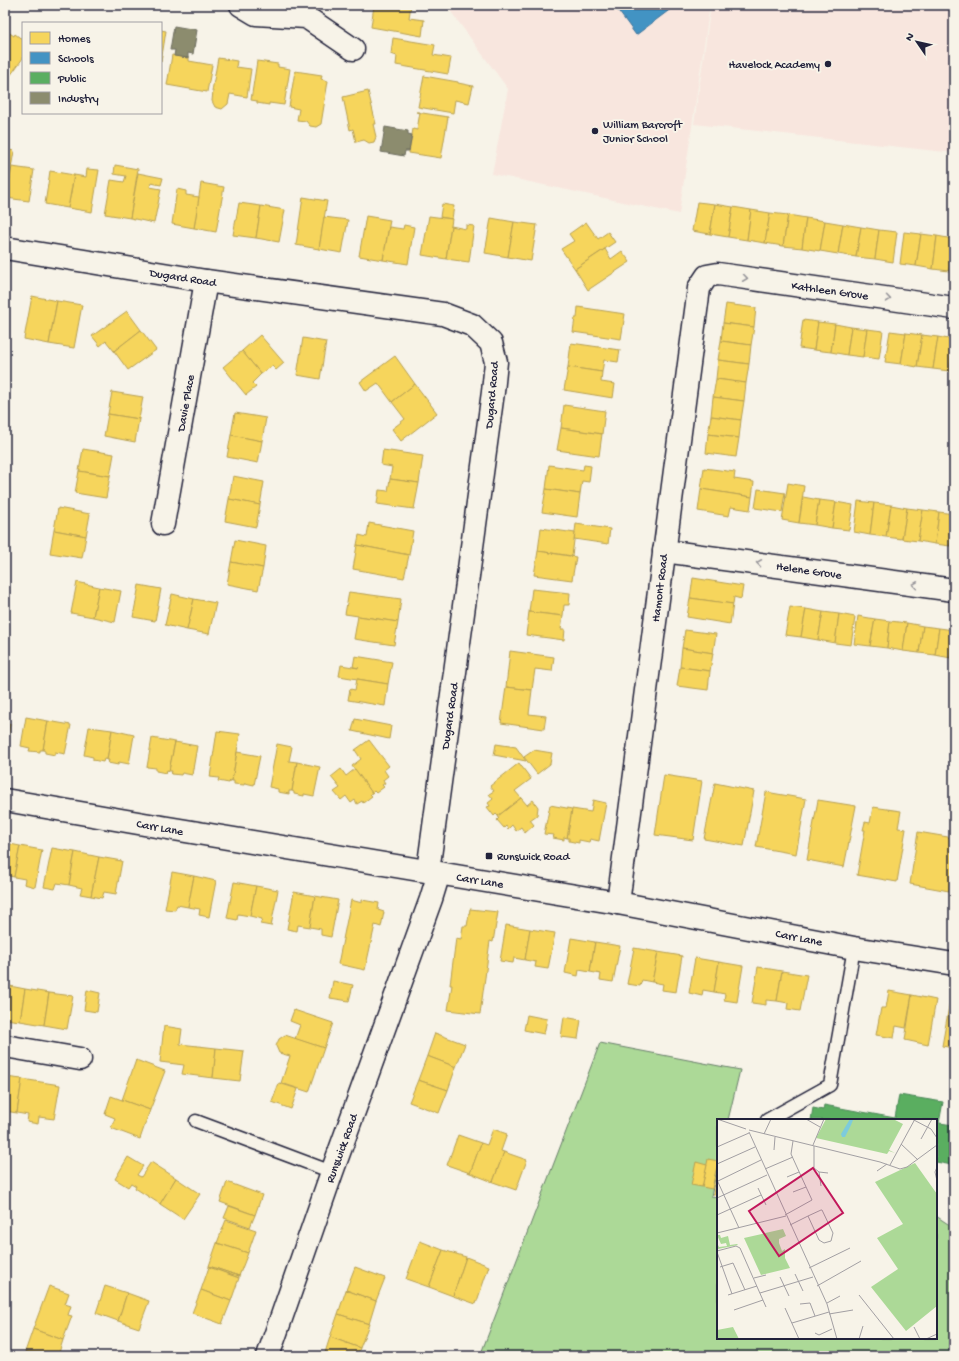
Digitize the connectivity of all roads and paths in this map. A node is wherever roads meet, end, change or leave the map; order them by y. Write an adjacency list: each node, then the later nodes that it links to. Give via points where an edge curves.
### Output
1 (242, 5): 2 (street, via 256,14 306,17)
2 (353, 49)
3 (5, 248): 5 (street, Dugard Road)
4 (707, 276): 6 (street, Kathleen Grove, one-way to 6, via 718,274); 8 (street, Hamont Road, via 699,288)
5 (206, 281): 7 (street, Davie Place); 11 (street, Dugard Road, via 443,314 472,325 491,343 496,362 493,392)
6 (954, 308)
7 (163, 524)
8 (664, 550): 9 (street, Helene Grove, one-way to 8); 12 (street, Hamont Road)
9 (954, 590)
10 (5, 800): 11 (street, Carr Lane)
11 (433, 872): 12 (street, Carr Lane); 19 (street, Runswick Road, via 431,899)
12 (618, 903): 13 (street, Carr Lane)
13 (854, 948): 14 (street, Carr Lane); 17 (lane, via 830,1084)
14 (954, 964)
15 (5, 1046): 16 (street)
16 (80, 1059)
17 (769, 1119)
18 (196, 1121): 19 (lane)
19 (332, 1172): 20 (street, Runswick Road)
20 (268, 1356)

